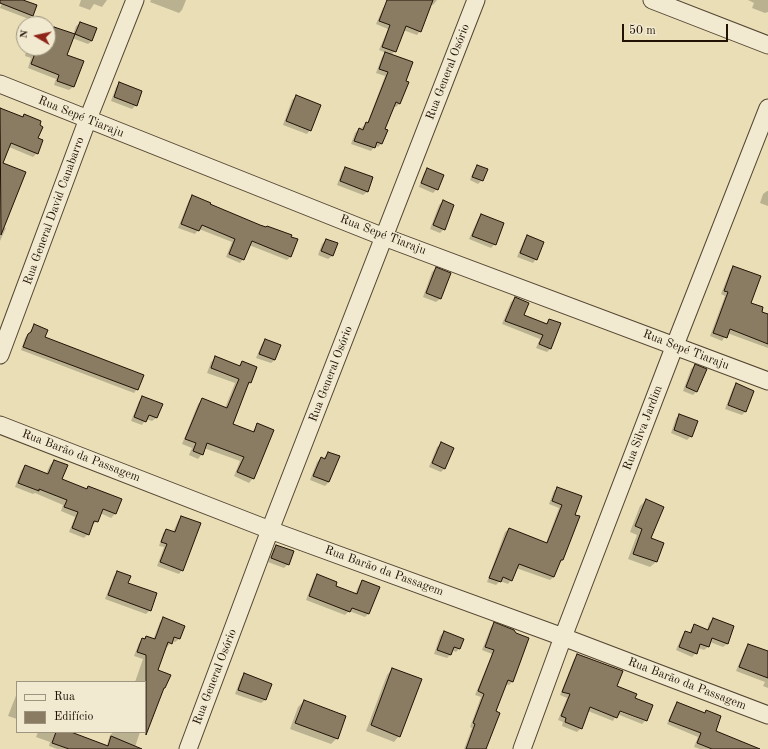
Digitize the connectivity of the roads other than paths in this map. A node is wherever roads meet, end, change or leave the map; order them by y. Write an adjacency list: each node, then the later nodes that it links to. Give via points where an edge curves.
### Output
1 (135, 0): 7 (street, Rua General David Canabarro)
2 (476, 0): 8 (street, Rua General Osório)
3 (652, 0): 4 (street)
4 (768, 45)
5 (0, 84): 7 (street, Rua Sepé Tiaraju)
6 (768, 108): 9 (street, Rua Silva Jardim)
7 (88, 119): 8 (street, Rua Sepé Tiaraju); 10 (street, Rua General David Canabarro)
8 (384, 236): 9 (street, Rua Sepé Tiaraju); 13 (street, Rua General Osório)
9 (675, 345): 11 (street, Rua Sepé Tiaraju); 14 (street, Rua Silva Jardim)
10 (0, 355)
11 (768, 381)
12 (0, 425): 13 (street, Rua Barão da Passagem)
13 (270, 530): 14 (street, Rua Barão da Passagem); 16 (street, Rua General Osório)
14 (563, 637): 15 (street, Rua Barão da Passagem); 17 (street, Rua Silva Jardim)
15 (768, 716)
16 (188, 749)
17 (522, 749)

